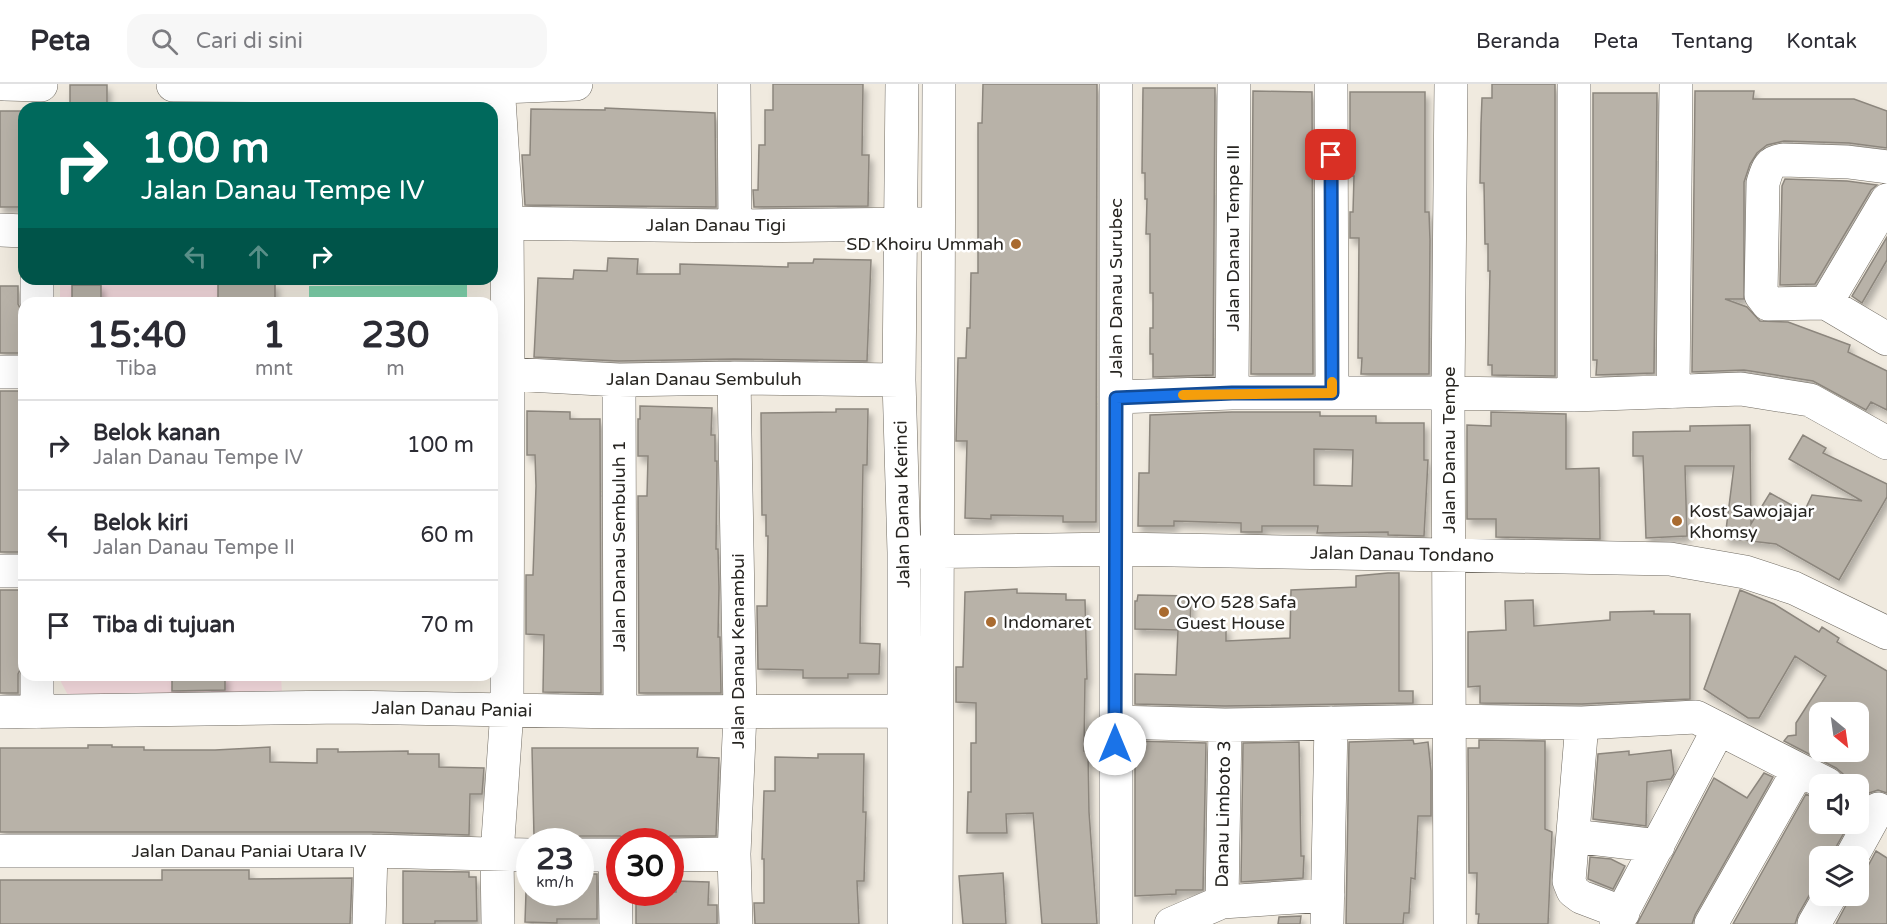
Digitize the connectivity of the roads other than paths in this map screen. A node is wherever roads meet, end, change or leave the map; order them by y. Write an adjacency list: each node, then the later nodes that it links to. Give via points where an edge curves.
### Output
1 (4, 84): 2 (street)
2 (41, 84): 15 (street)
3 (576, 84): 13 (street)
4 (734, 84): 21 (street)
5 (902, 84): 19 (street, Jalan Danau Kerinci)
6 (939, 84): 20 (street, Jalan Danau Kerinci)
7 (1116, 84): 37 (street, Jalan Danau Surubec)
8 (1234, 84): 33 (street, Jalan Danau Tempe III)
9 (1331, 84): 34 (street)
10 (1451, 84): 35 (street, Jalan Danau Tempe)
11 (1574, 84): 36 (street)
12 (1676, 84): 32 (street)
13 (498, 86): 14 (street); 18 (street)
14 (173, 92)
15 (41, 102)
16 (1887, 167): 24 (street, via 1783,160 1769,165 1762,195 1761,295 1768,304)
17 (1887, 200): 24 (street)
18 (500, 223): 21 (street, Jalan Danau Tigi); 28 (street)
19 (902, 224): 20 (street, Jalan Danau Tigi); 21 (street, Jalan Danau Tigi); 31 (street, Jalan Danau Kerinci)
20 (939, 224): 41 (street, Jalan Danau Kerinci)
21 (735, 226)
22 (0, 230): 23 (street)
23 (18, 231)
24 (1826, 303): 25 (street)
25 (1887, 339)
26 (0, 372): 27 (street)
27 (18, 372)
28 (508, 374): 30 (street, Jalan Danau Sembuluh); 47 (street)
29 (734, 378): 30 (street, Jalan Danau Sembuluh); 31 (street, Jalan Danau Sembuluh); 52 (street, Jalan Danau Kenambui)
30 (619, 380): 51 (street, Jalan Danau Sembuluh 1)
31 (899, 380): 40 (street, Jalan Danau Kerinci)
32 (1673, 392): 36 (street); 38 (street, via 1741,389 1810,400)
33 (1232, 393): 34 (street); 37 (street)
34 (1332, 393): 35 (street)
35 (1448, 393): 36 (street); 42 (street, Jalan Danau Tempe)
36 (1574, 395)
37 (1116, 398): 39 (street, Jalan Danau Surubec)
38 (1887, 443)
39 (1117, 549): 41 (street, Jalan Danau Tondano); 42 (street, Jalan Danau Tondano); 53 (street, Jalan Danau Surubec)
40 (904, 552): 41 (street, Jalan Danau Tondano); 48 (street, Jalan Danau Kerinci)
41 (936, 552): 81 (street, Jalan Danau Kerinci)
42 (1449, 555): 45 (street, Jalan Danau Tondano, via 1670,559 1745,572 1794,588); 54 (street, Jalan Danau Tempe)
43 (0, 571): 44 (street)
44 (18, 572)
45 (1887, 633)
46 (37, 681): 50 (street)
47 (507, 710): 50 (street, Jalan Danau Paniai, via 344,707); 51 (street, Jalan Danau Paniai); 67 (street)
48 (903, 711): 52 (street, Jalan Danau Paniai); 80 (street, Jalan Danau Kerinci)
49 (0, 712): 50 (street, Jalan Danau Paniai)
50 (37, 712)
51 (620, 712): 52 (street, Jalan Danau Paniai)
52 (740, 713): 68 (street, Jalan Danau Kenambui)
53 (1115, 722): 57 (street); 82 (street, Jalan Danau Surubec)
54 (1448, 722): 55 (street); 56 (street); 84 (street, Jalan Danau Tempe)
55 (1331, 723): 57 (street); 74 (street)
56 (1582, 723): 58 (street, via 1696,717); 62 (street)
57 (1225, 725): 71 (street, Danau Limboto 3)
58 (1718, 730): 59 (street); 63 (street)
59 (1809, 776)
60 (1809, 784): 85 (street)
61 (1875, 808): 64 (street)
62 (1573, 836): 63 (street); 75 (street, via 1569,881 1573,891)
63 (1658, 846): 75 (street)
64 (1857, 846)
65 (0, 851): 66 (street, Jalan Danau Paniai Utara IV)
66 (370, 851): 67 (street, Jalan Danau Paniai Utara IV); 76 (street)
67 (497, 854): 69 (street, Jalan Danau Paniai Utara IV); 77 (street)
68 (734, 854): 70 (street); 79 (street, Jalan Danau Kenambui)
69 (516, 855)
70 (684, 855)
71 (1222, 902): 74 (street); 83 (street)
72 (616, 906): 78 (street)
73 (1824, 906): 86 (street)
74 (1327, 909)
75 (1619, 919)
76 (369, 924)
77 (498, 924)
78 (616, 924)
79 (736, 924)
80 (904, 924)
81 (936, 924)
82 (1116, 924)
83 (1172, 924)
84 (1450, 924)
85 (1711, 924)
86 (1814, 924)

